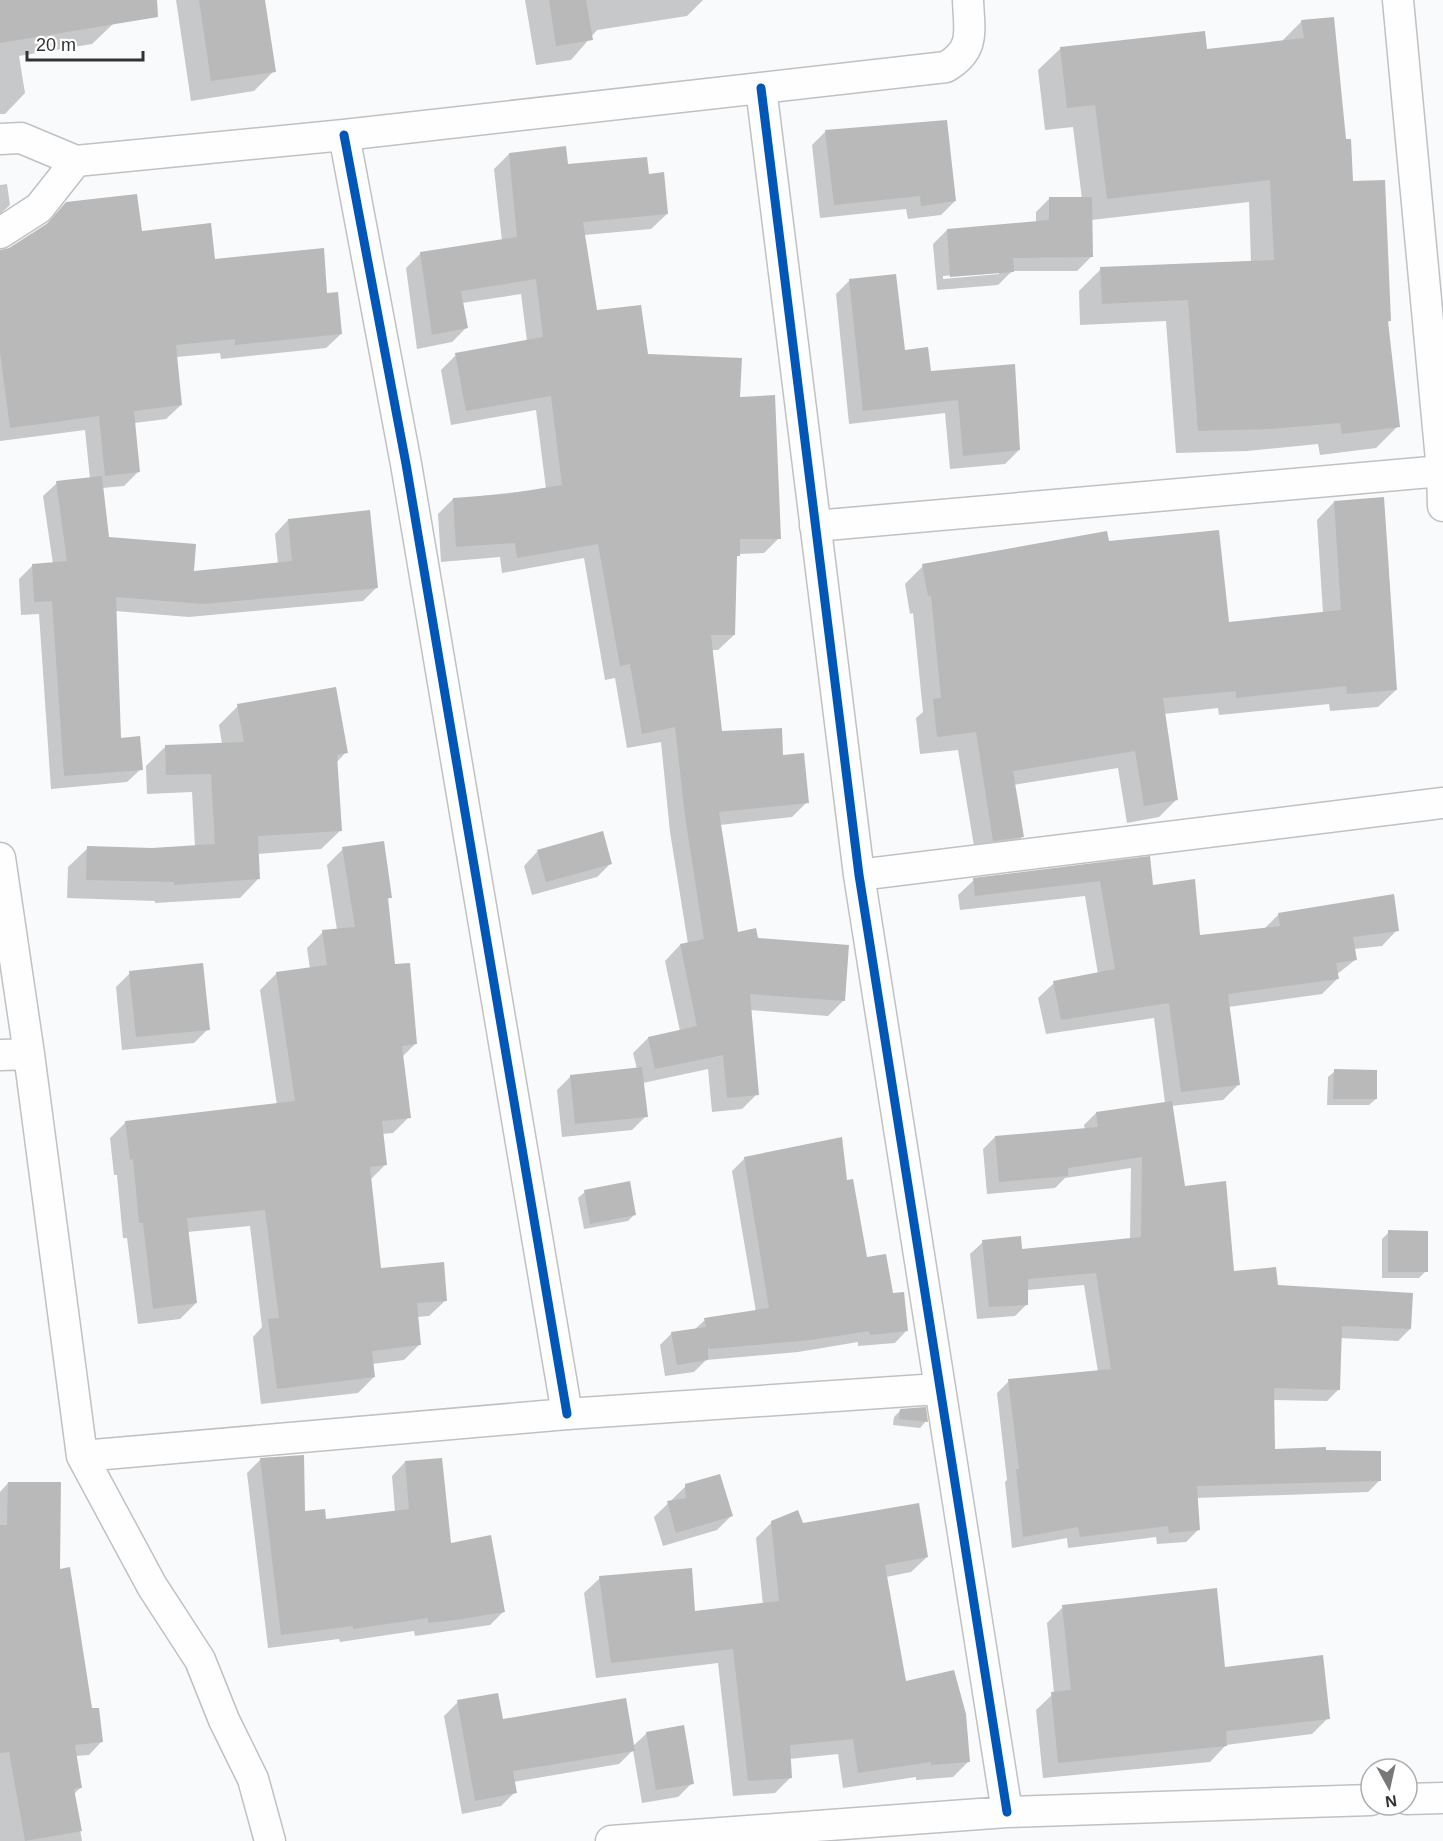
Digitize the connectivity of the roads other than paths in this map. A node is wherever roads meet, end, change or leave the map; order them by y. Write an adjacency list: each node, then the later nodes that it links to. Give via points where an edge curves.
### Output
1 (968, 0): 3 (street, via 969,43 960,59 946,67)
2 (1398, 0): 8 (street)
3 (761, 88): 4 (street); 10 (street)
4 (344, 135): 6 (street); 16 (street, via 408,476)
5 (0, 139): 6 (street, via 21,138)
6 (75, 161): 7 (street, via 39,207)
7 (0, 233)
8 (1442, 471): 9 (street); 10 (street)
9 (1443, 506)
10 (814, 526): 13 (street)
11 (1443, 803): 13 (street)
12 (0, 858): 14 (street)
13 (859, 875): 15 (street)
14 (15, 1055): 17 (street)
15 (938, 1389): 16 (street); 21 (street)
16 (567, 1414): 17 (street)
17 (82, 1456): 23 (street, via 152,1586 200,1660 253,1779)
18 (1443, 1798): 19 (street)
19 (1419, 1799)
20 (1359, 1800): 21 (street)
21 (1007, 1812): 22 (street)
22 (804, 1834): 24 (street)
23 (270, 1841)
24 (611, 1841)

